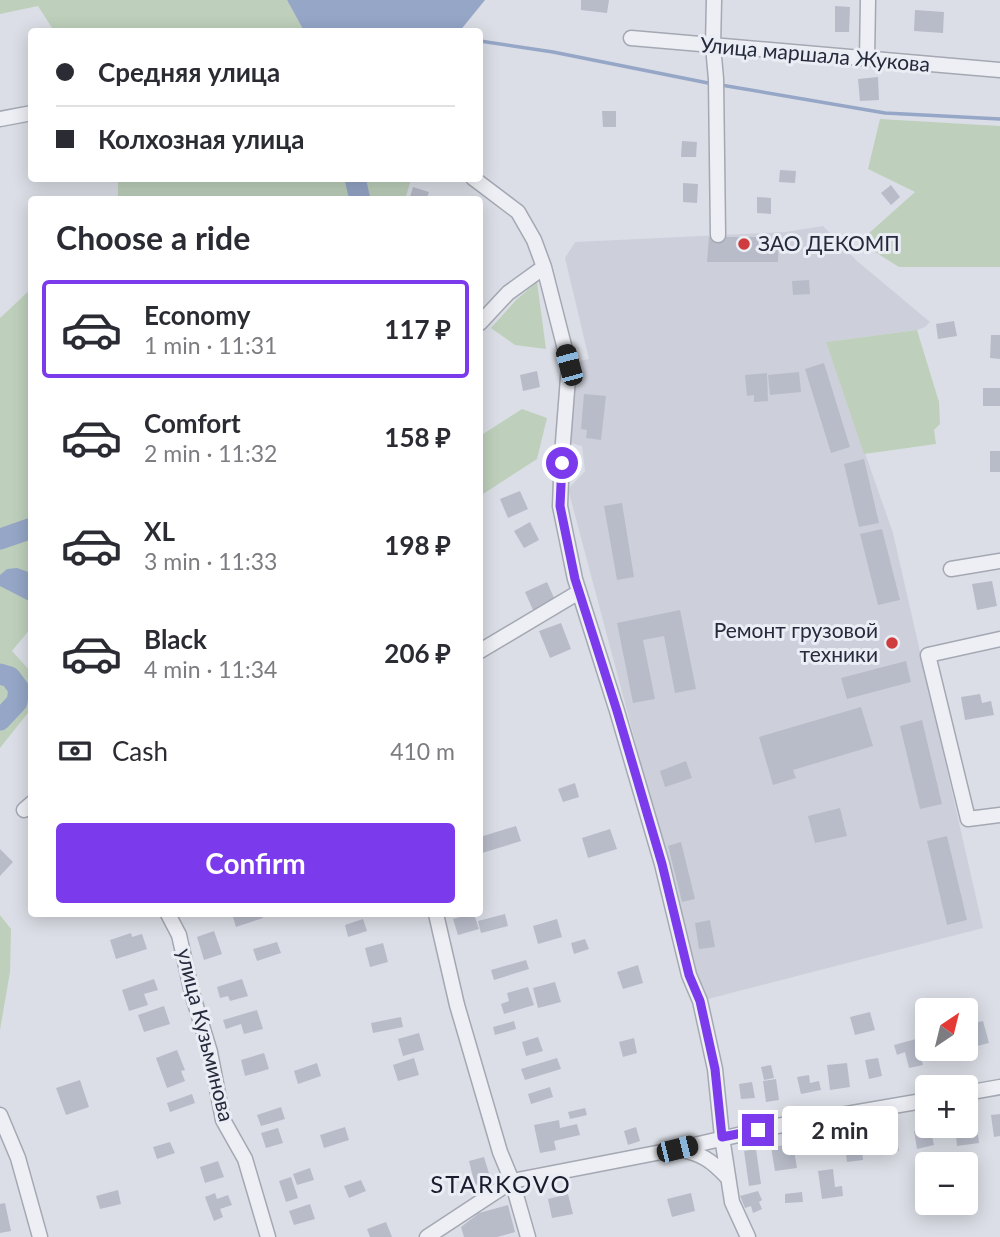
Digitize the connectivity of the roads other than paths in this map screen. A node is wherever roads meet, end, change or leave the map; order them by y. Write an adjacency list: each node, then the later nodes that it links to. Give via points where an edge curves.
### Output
1 (714, 0): 4 (street)
2 (868, 0): 5 (street)
3 (631, 38): 4 (street, Улица маршала Жукова)
4 (713, 46): 5 (street, Улица маршала Жукова); 10 (street)
5 (867, 59): 6 (street, Улица маршала Жукова)
6 (1000, 70)
7 (28, 114): 8 (street)
8 (0, 119)
9 (478, 182): 11 (street, via 518,212)
10 (718, 235)
11 (544, 267): 12 (street, via 508,293); 15 (street, via 569,365 560,506)
12 (483, 320)
13 (1000, 561): 14 (street)
14 (951, 569)
15 (579, 592): 17 (street); 25 (street, via 700,1001 715,1069)
16 (1000, 639): 18 (street, via 928,655 968,819)
17 (483, 649)
18 (1000, 815)
19 (170, 917): 30 (street, улица Кузьминова, via 179,935 210,1052 223,1120 245,1158)
20 (437, 917): 28 (street, via 457,1005)
21 (1000, 1087): 22 (street)
22 (978, 1091)
23 (915, 1102): 25 (street)
24 (0, 1115): 29 (street, via 18,1158)
25 (722, 1137): 26 (street); 27 (street)
26 (677, 1149): 27 (street, via 712,1161); 28 (street)
27 (727, 1177): 33 (street, via 732,1202)
28 (512, 1181): 31 (street); 32 (street)
29 (40, 1237)
30 (268, 1237)
31 (427, 1237)
32 (528, 1237)
33 (748, 1237)

